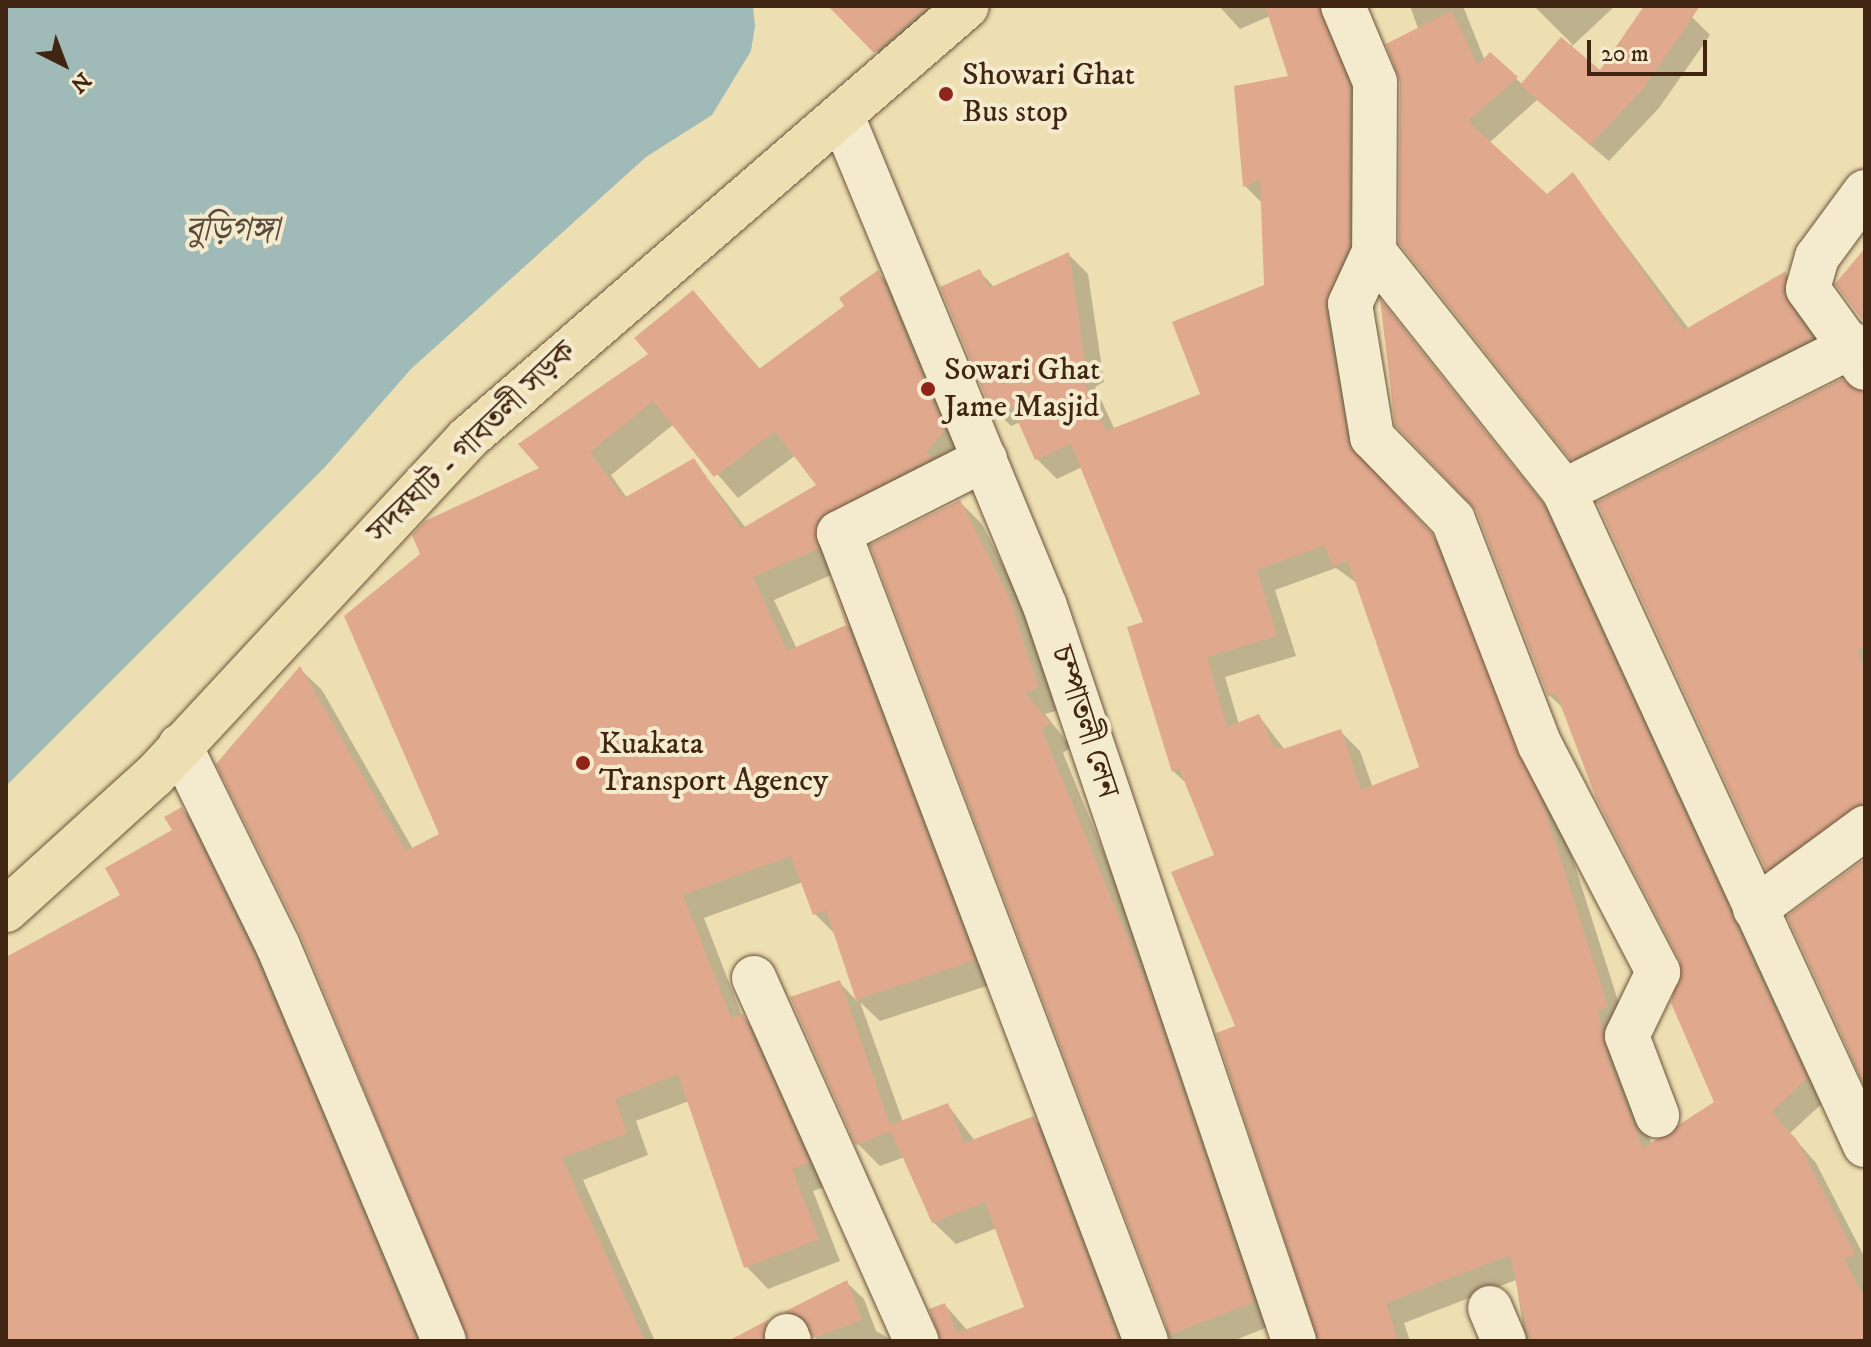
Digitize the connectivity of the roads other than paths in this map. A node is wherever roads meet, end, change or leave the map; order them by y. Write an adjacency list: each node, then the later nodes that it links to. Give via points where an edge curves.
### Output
1 (967, 6): 3 (highway, সদরঘাট - গাবতলী সড়ক)
2 (1343, 6): 5 (street, via 1375,82)
3 (842, 116): 7 (street, চম্পাতলী লেন); 9 (highway, সদরঘাট - গাবতলী সড়ক, via 467,439)
4 (1865, 192): 6 (street, via 1817,257 1808,289)
5 (1374, 252): 8 (street); 14 (street, via 1350,304 1372,437 1453,520 1540,745 1658,972 1627,1036)
6 (1859, 356): 8 (street)
7 (985, 459): 18 (street, via 839,533); 19 (street, চম্পাতলী লেন, via 1045,606)
8 (1564, 491): 11 (street)
9 (180, 746): 12 (highway, সদরঘাট - গাবতলী সড়ক); 16 (street, via 278,946)
10 (1865, 828): 11 (street)
11 (1755, 909): 15 (street)
12 (6, 910)
13 (754, 978): 17 (street)
14 (1657, 1115)
15 (1865, 1145)
16 (444, 1341)
17 (916, 1341)
18 (1146, 1341)
19 (1294, 1341)

